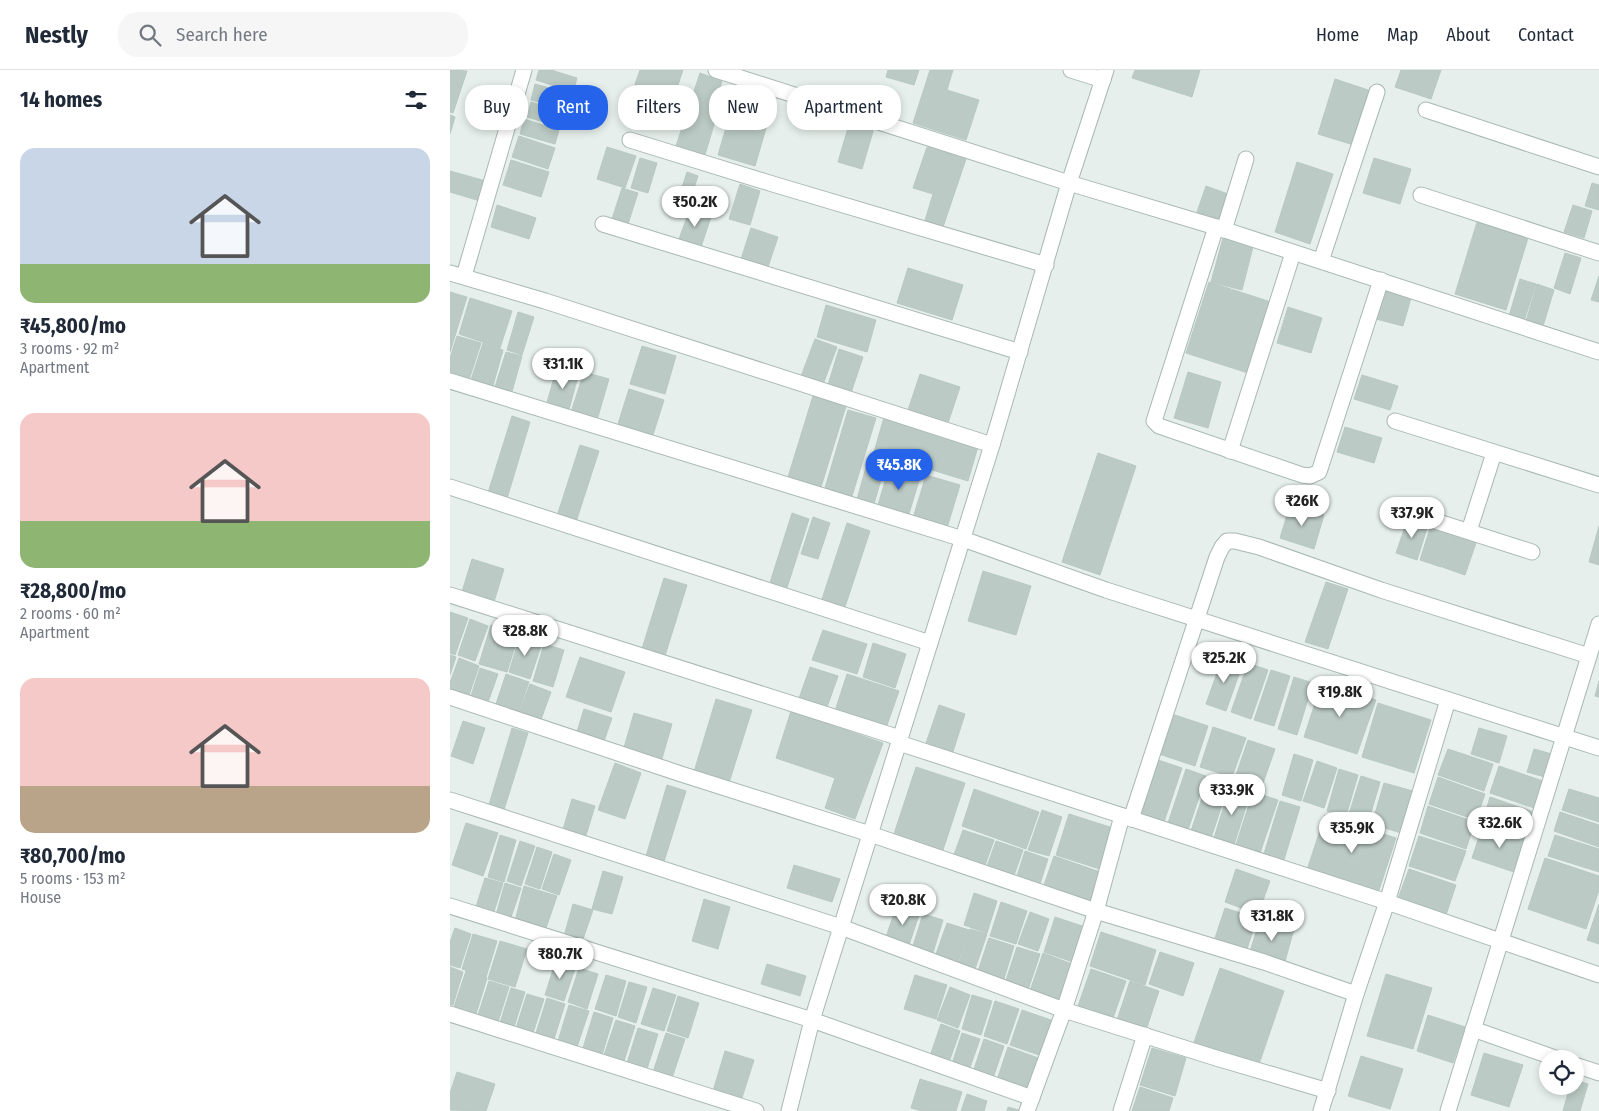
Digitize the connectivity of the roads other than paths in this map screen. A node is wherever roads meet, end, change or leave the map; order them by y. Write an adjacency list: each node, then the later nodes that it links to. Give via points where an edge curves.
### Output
1 (524, 70): 18 (street)
2 (716, 70): 10 (street)
3 (1071, 70): 4 (street)
4 (1105, 75): 10 (street)
5 (1377, 92): 16 (street)
6 (1426, 110): 9 (street)
7 (630, 140): 17 (street)
8 (1246, 159): 13 (street)
9 (1599, 167)
10 (1069, 184): 13 (street); 17 (street)
11 (1421, 194): 15 (street)
12 (603, 224): 20 (street)
13 (1220, 229): 14 (street); 25 (street, via 1154,421 1159,426)
14 (1293, 253): 16 (street); 25 (street)
15 (1599, 253)
16 (1321, 262): 19 (street)
17 (1046, 264): 20 (street)
18 (457, 274): 24 (street)
19 (1380, 280): 21 (street); 25 (street, via 1319,472 1302,475)
20 (1020, 352): 24 (street)
21 (1599, 352)
22 (450, 381): 31 (street)
23 (1395, 421): 26 (street)
24 (992, 445): 31 (street)
25 (1230, 451)
26 (1494, 453): 27 (street); 30 (street)
27 (1599, 485)
28 (450, 487): 36 (street)
29 (1395, 508): 30 (street)
30 (1469, 531): 32 (street)
31 (963, 539): 34 (street); 36 (street)
32 (1532, 552)
33 (450, 595): 41 (street)
34 (1197, 619): 37 (street, via 1227,540 1259,547 1381,590); 39 (street); 44 (street)
35 (1598, 628): 37 (street)
36 (930, 643): 41 (street)
37 (1589, 656): 40 (street)
38 (450, 697): 45 (street)
39 (1448, 700): 40 (street); 46 (street)
40 (1564, 736): 42 (street); 50 (street)
41 (899, 740): 44 (street); 45 (street)
42 (1599, 748)
43 (450, 800): 49 (street)
44 (1127, 818): 46 (street); 48 (street)
45 (870, 834): 48 (street); 49 (street)
46 (1387, 902): 50 (street); 52 (street)
47 (450, 906): 55 (street)
48 (1096, 911): 52 (street, via 1264,962); 53 (street)
49 (841, 927): 53 (street); 55 (street)
50 (1500, 941): 51 (street); 56 (street)
51 (1599, 975)
52 (1356, 994): 61 (street)
53 (1064, 1010): 57 (street); 62 (street)
54 (450, 1014): 63 (street)
55 (812, 1020): 62 (street); 64 (street)
56 (1473, 1029): 58 (street); 67 (street)
57 (1146, 1035): 61 (street); 65 (street)
58 (1539, 1052)
59 (1584, 1068): 60 (street)
60 (1599, 1073)
61 (1328, 1090): 66 (street)
62 (1030, 1105)
63 (756, 1111)
64 (789, 1111)
65 (1121, 1111)
66 (1321, 1111)
67 (1448, 1111)

